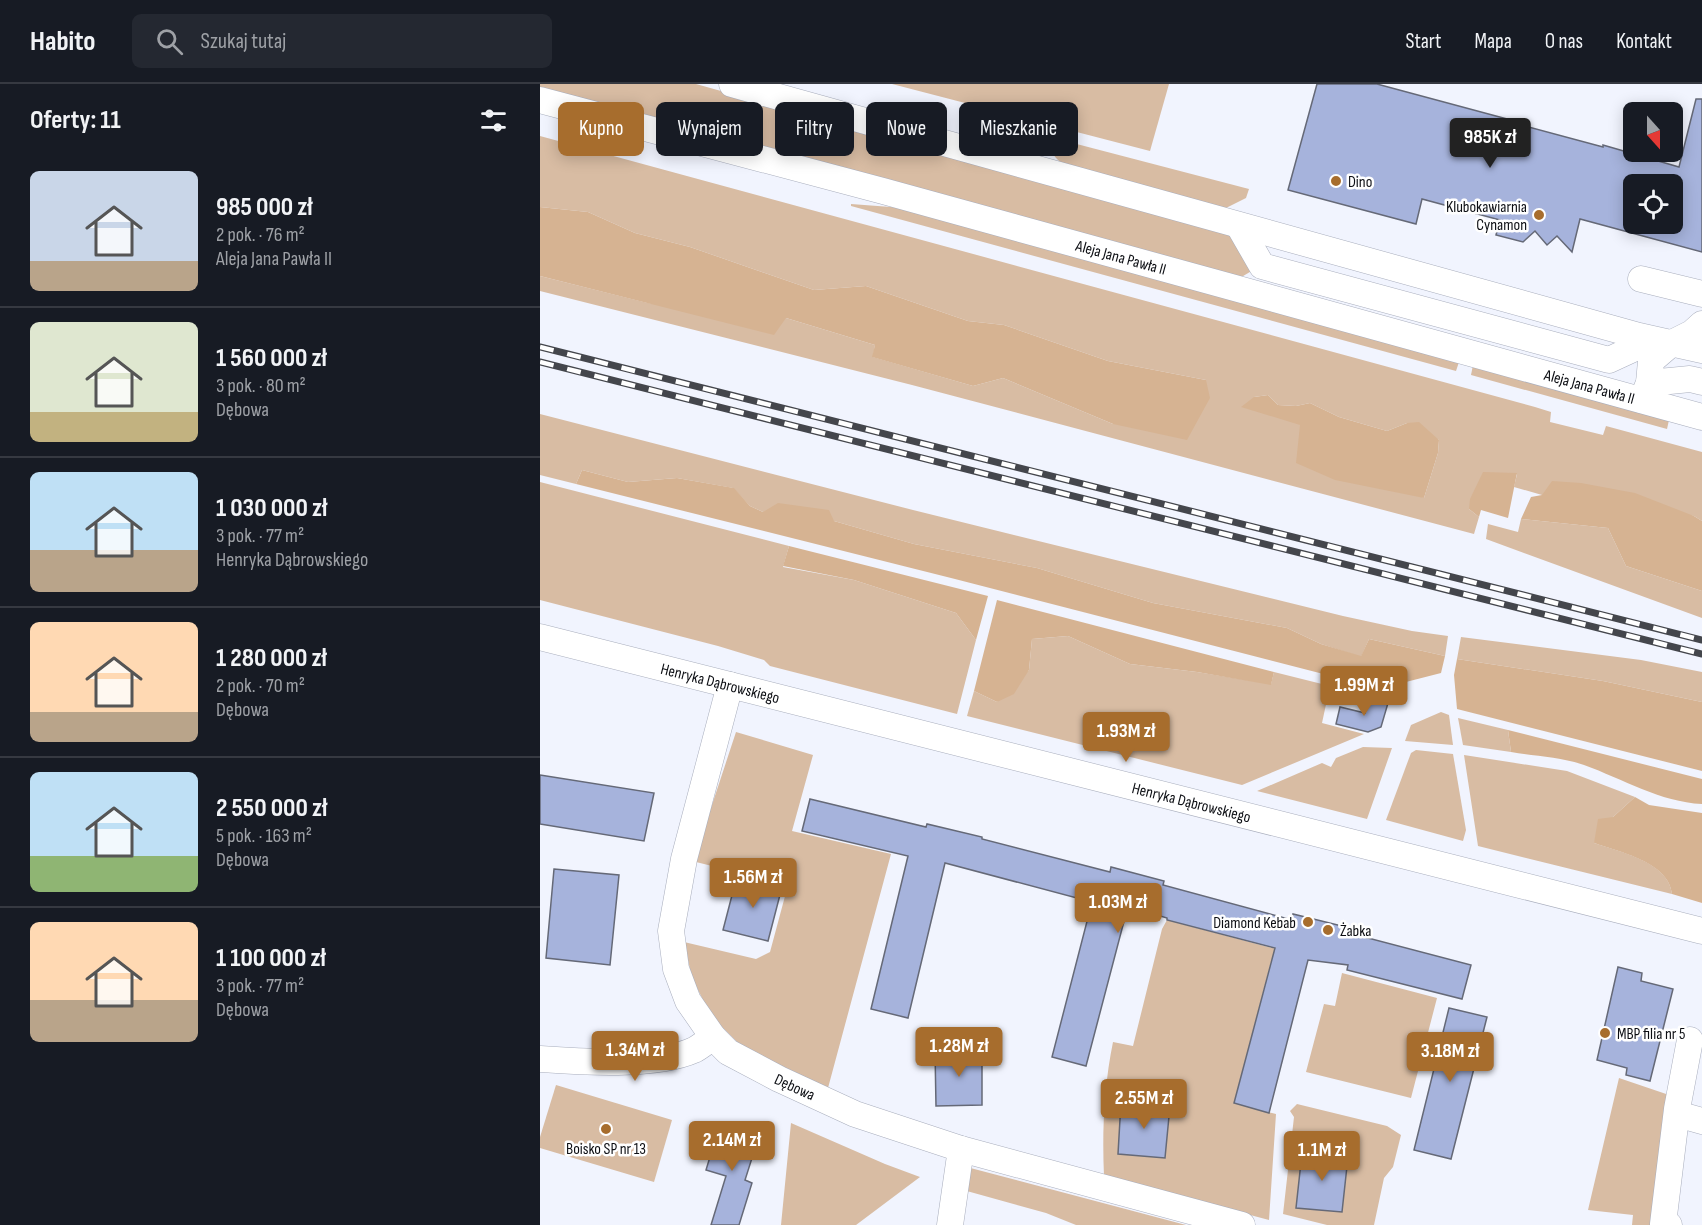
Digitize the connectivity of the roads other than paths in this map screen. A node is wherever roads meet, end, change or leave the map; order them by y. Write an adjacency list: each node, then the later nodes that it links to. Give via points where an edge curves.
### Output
1 (732, 84): 6 (street, via 1239,226 1262,266 1609,360)
2 (540, 100): 10 (street, Aleja Jana Pawła II)
3 (1641, 279): 4 (street)
4 (1702, 294)
5 (1702, 324): 7 (street)
6 (1637, 342): 7 (street); 10 (street, via 1635,366 1623,385)
7 (1672, 343): 8 (street); 11 (street, via 1651,361)
8 (1702, 350)
9 (1702, 382): 11 (street, via 1690,379)
10 (1605, 390): 11 (street, Aleja Jana Pawła II)
11 (1646, 392): 12 (street, Aleja Jana Pawła II)
12 (1702, 417)
13 (540, 637): 14 (street, Henryka Dąbrowskiego)
14 (730, 685): 15 (street, Henryka Dąbrowskiego); 16 (street, Dębowa, via 684,859 671,931 676,969 688,1001)
15 (1702, 931)
16 (713, 1037): 18 (street, via 695,1050 673,1056 629,1061); 21 (street, Dębowa, via 728,1052 855,1114)
17 (1688, 1040): 19 (street)
18 (540, 1059)
19 (1677, 1114): 20 (street); 24 (street, via 1663,1224)
20 (1702, 1121)
21 (961, 1149): 22 (street); 23 (street, Dębowa)
22 (950, 1225)
23 (1242, 1225)
24 (1669, 1225)

